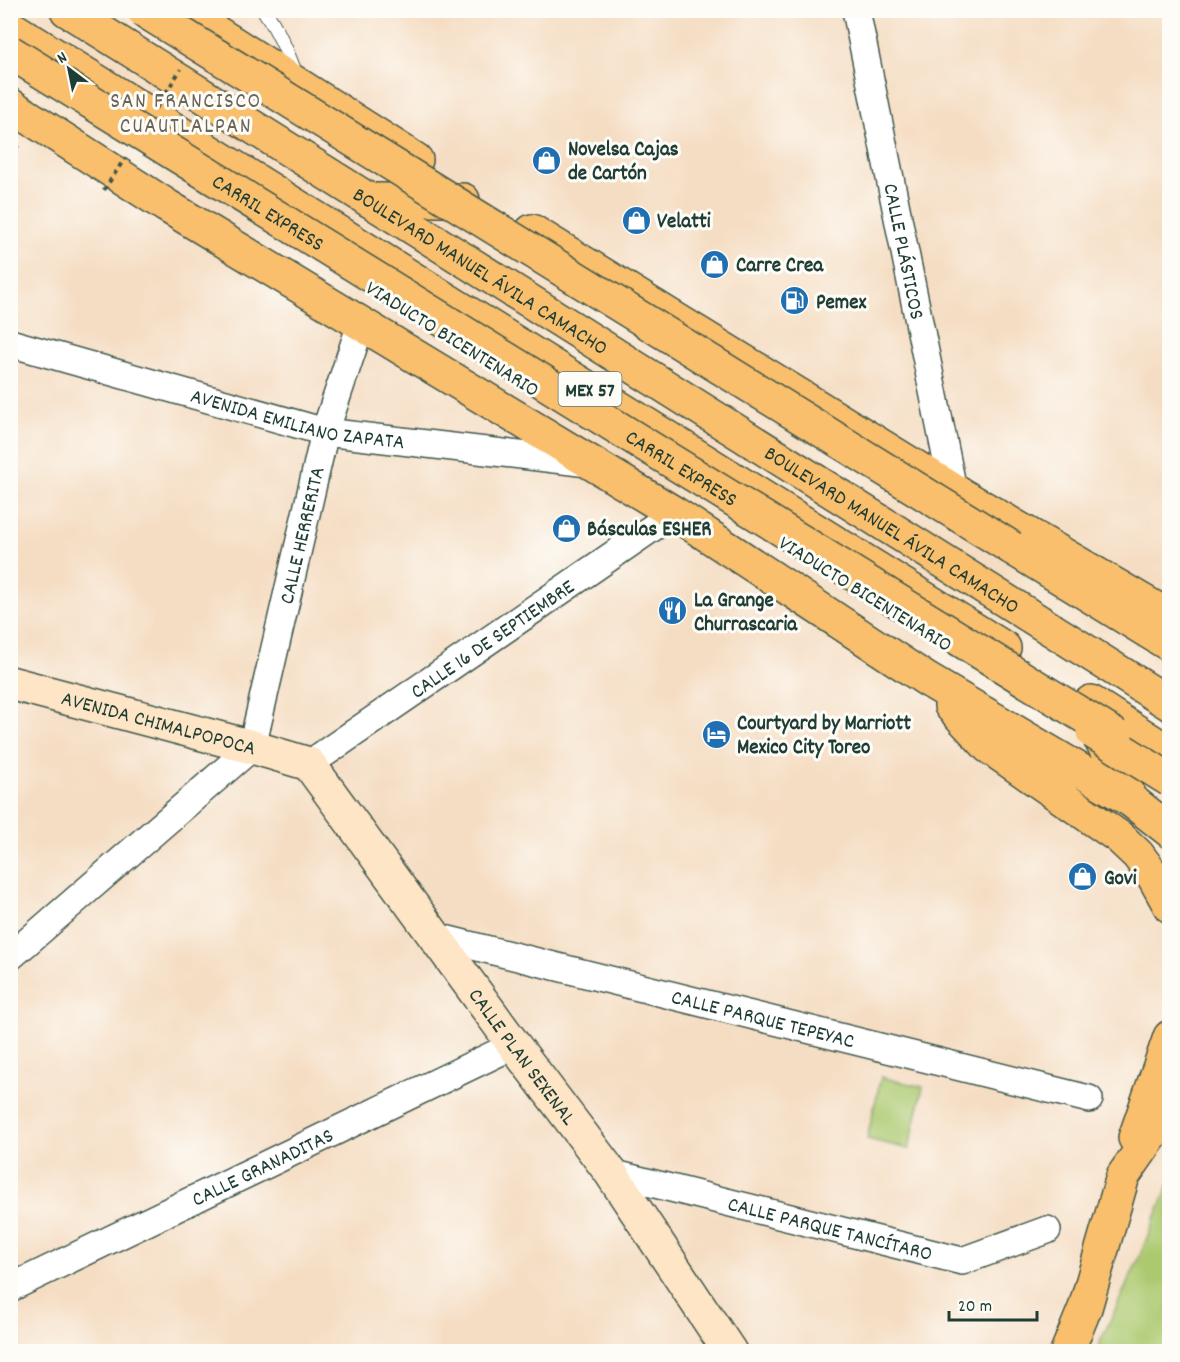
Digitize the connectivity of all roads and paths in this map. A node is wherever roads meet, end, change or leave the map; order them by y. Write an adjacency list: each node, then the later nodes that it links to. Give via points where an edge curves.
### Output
1 (67, 10): 15 (main road, BOULEVARD MANUEL ÁVILA CAMACHO / MEX 57)
2 (143, 10): 24 (main road, bridge)
3 (181, 10): 10 (main road)
4 (264, 10): 10 (lane, via 279,34)
5 (856, 10): 21 (street, CALLE PLÁSTICOS)
6 (10, 27): 27 (main road, BOULEVARD MANUEL ÁVILA CAMACHO / MEX 57)
7 (10, 51): 32 (main road, CARRIL EXPRESS, bridge)
8 (185, 63): 12 (path, bridge)
9 (10, 67): 33 (main road, VIADUCTO BICENTENARIO, bridge)
10 (298, 84): 16 (main road)
11 (10, 105): 17 (main road)
12 (154, 112)
13 (129, 151): 14 (path, bridge)
14 (104, 190)
15 (369, 200): 16 (main road); 28 (main road, BOULEVARD MANUEL ÁVILA CAMACHO / MEX 57)
16 (480, 200): 21 (main road)
17 (361, 324): 19 (street, CALLE HERRERITA); 20 (main road)
18 (10, 343): 19 (street, AVENIDA EMILIANO ZAPATA)
19 (325, 432): 20 (street, AVENIDA EMILIANO ZAPATA); 29 (street, CALLE HERRERITA)
20 (592, 463): 22 (main road)
21 (953, 490): 23 (main road)
22 (674, 513): 25 (main road); 31 (street, CALLE 16 DE SEPTIEMBRE)
23 (1170, 617)
24 (1170, 645)
25 (926, 679): 34 (main road); 36 (main road, via 989,747 1119,837 1138,855)
26 (10, 683): 29 (main road, AVENIDA CHIMALPOPOCA)
27 (1077, 693): 30 (main road, BOULEVARD MANUEL ÁVILA CAMACHO / MEX 57); 34 (main road)
28 (1170, 704)
29 (252, 747): 31 (main road, AVENIDA CHIMALPOPOCA); 38 (street)
30 (1170, 753)
31 (309, 764): 37 (main road, CALLE PLAN SEXENAL)
32 (1170, 770)
33 (1170, 780)
34 (1132, 801): 35 (main road)
35 (1170, 831)
36 (1170, 906)
37 (437, 937): 40 (main road, CALLE PLAN SEXENAL); 41 (street, CALLE PARQUE TEPEYAC)
38 (10, 957)
39 (1170, 1037): 44 (main road)
40 (514, 1045): 43 (main road, CALLE PLAN SEXENAL); 46 (street, CALLE GRANADITAS)
41 (1089, 1099)
42 (1170, 1107): 44 (main road)
43 (610, 1173): 45 (street, CALLE PARQUE TANCÍTARO, via 962,1260); 47 (main road, CALLE PLAN SEXENAL)
44 (1123, 1176): 48 (main road, via 1085,1308)
45 (1047, 1230)
46 (10, 1288)
47 (730, 1352)
48 (1067, 1352)

